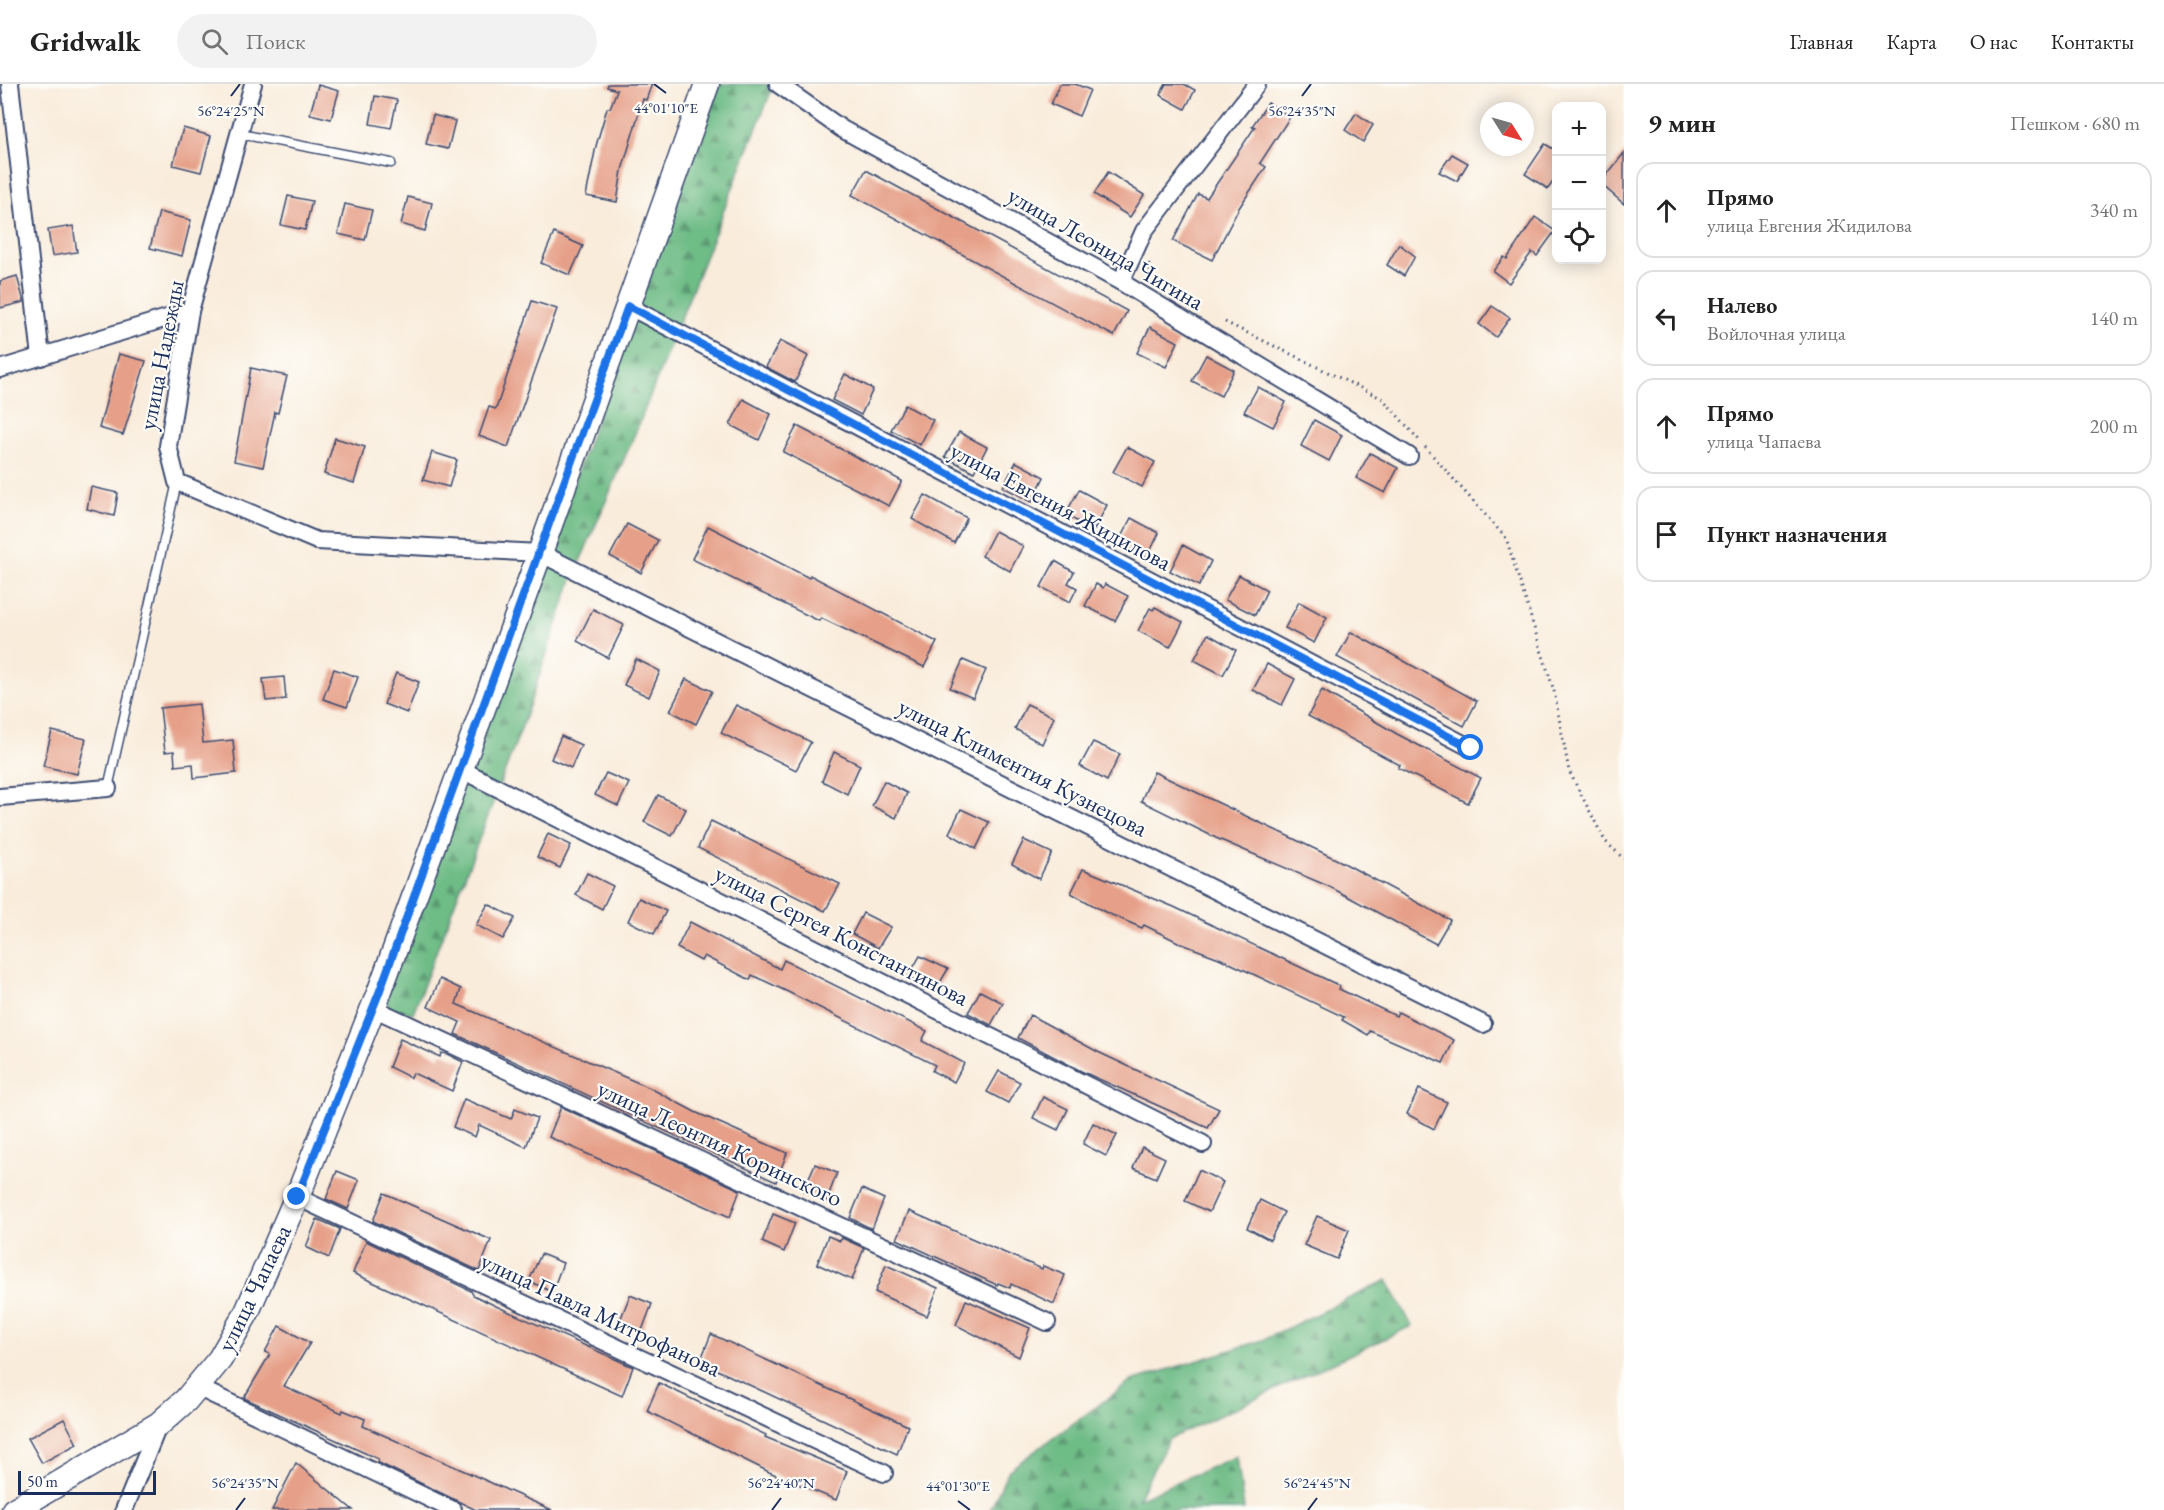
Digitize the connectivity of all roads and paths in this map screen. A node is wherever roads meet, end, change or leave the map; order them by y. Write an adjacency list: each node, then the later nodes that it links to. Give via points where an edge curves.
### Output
1 (10, 84): 13 (street)
2 (253, 84): 6 (street, улица Надежды)
3 (707, 84): 10 (street, улица Чапаева)
4 (778, 84): 8 (street, улица Леонида Чигина, via 842,129)
5 (1257, 84): 8 (street, via 1144,231)
6 (240, 134): 7 (lane); 11 (street, улица Надежды)
7 (391, 163)
8 (1121, 282): 9 (path, via 1152,279); 15 (street, улица Леонида Чигина)
9 (1162, 285)
10 (628, 306): 17 (street, улица Чапаева); 18 (street, улица Евгения Жидилова)
11 (190, 311): 13 (street); 16 (street, улица Надежды, via 168,446)
12 (1224, 322): 22 (path, via 1383,399 1506,538 1554,691 1569,771 1605,841)
13 (41, 357): 14 (street)
14 (0, 369)
15 (1409, 456)
16 (177, 482): 17 (street, via 317,541); 20 (lane)
17 (540, 553): 19 (street, улица Чапаева); 24 (street, улица Климентия Кузнецова)
18 (1471, 748)
19 (460, 769): 23 (street, улица Чапаева); 25 (street, улица Сергея Константинова)
20 (108, 788): 21 (street)
21 (0, 797)
22 (1624, 860)
23 (373, 1008): 26 (street, улица Чапаева); 27 (street, улица Леонтия Коринского)
24 (1483, 1024)
25 (1203, 1144)
26 (297, 1197): 28 (street, улица Чапаева, via 233,1340); 30 (street, улица Павла Митрофанова)
27 (1047, 1322)
28 (197, 1387): 29 (street, улица Чапаева); 33 (street)
29 (159, 1424): 31 (street, улица Чапаева); 32 (street)
30 (884, 1473)
31 (14, 1510)
32 (124, 1510)
33 (453, 1510)

